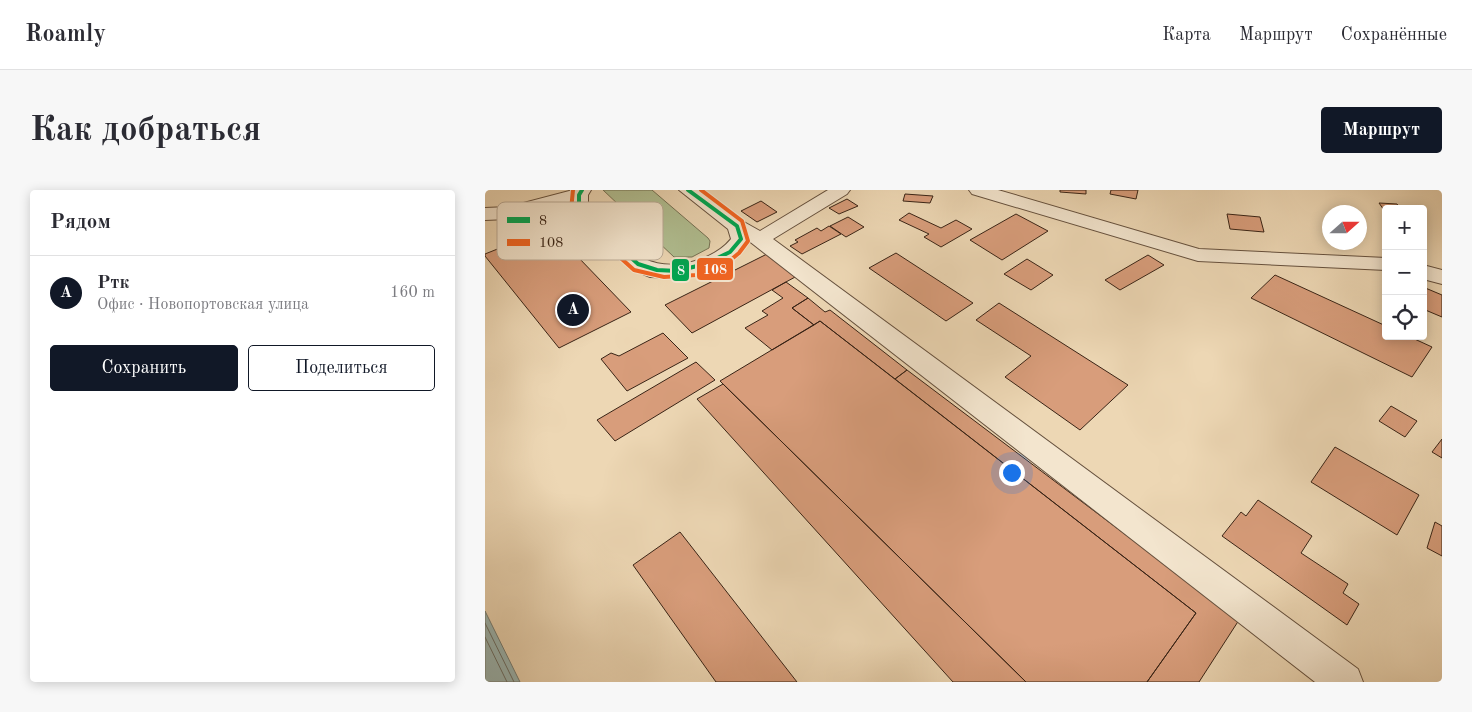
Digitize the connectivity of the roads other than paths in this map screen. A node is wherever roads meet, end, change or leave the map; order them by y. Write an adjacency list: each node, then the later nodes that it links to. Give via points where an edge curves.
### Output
1 (688, 190): 6 (street)
2 (841, 190): 6 (street)
3 (978, 190): 8 (street, via 1198,255)
4 (581, 192): 5 (street)
5 (546, 202)
6 (749, 232): 7 (street, via 731,252 701,266 678,271 650,270); 11 (street)
7 (635, 260)
8 (1382, 264)
9 (1427, 273): 10 (street)
10 (1442, 277)
11 (1345, 682)

